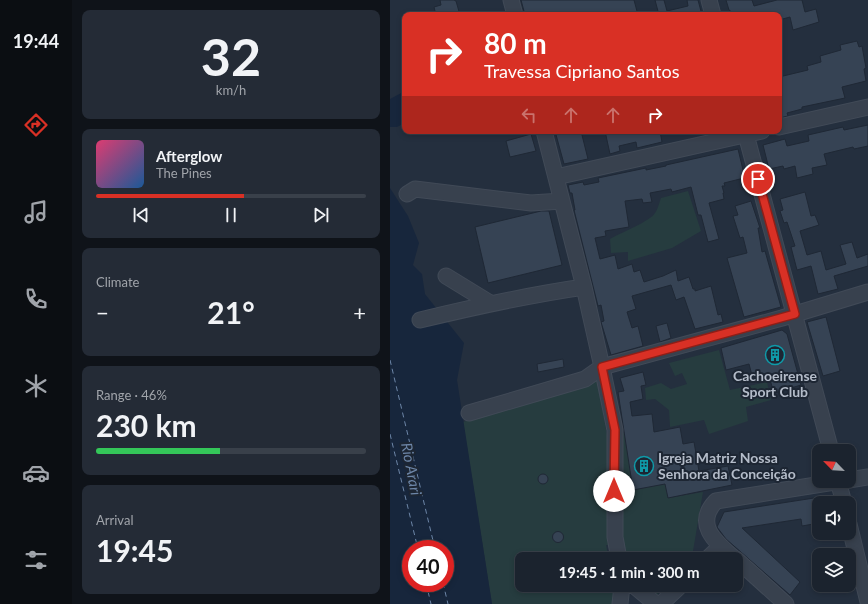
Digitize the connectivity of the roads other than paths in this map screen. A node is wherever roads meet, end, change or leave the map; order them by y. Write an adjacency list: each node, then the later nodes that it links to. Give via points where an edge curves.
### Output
1 (511, 0): 3 (street)
2 (709, 0): 4 (street)
3 (514, 12)
4 (712, 12)
5 (868, 107): 6 (street)
6 (782, 126)
7 (545, 134): 10 (street)
8 (741, 134): 10 (street)
9 (745, 134): 17 (street)
10 (556, 177): 12 (street)
11 (407, 194): 12 (street, via 415,189 531,203)
12 (562, 201): 14 (street)
13 (446, 276): 16 (street)
14 (584, 287): 16 (street); 19 (street)
15 (868, 292): 17 (street)
16 (490, 303): 18 (street)
17 (795, 314): 19 (street); 21 (street)
18 (420, 320)
19 (602, 367): 20 (street, via 585,379); 27 (street, via 615,430 615,537)
20 (469, 413)
21 (829, 444)
22 (868, 477): 23 (street)
23 (856, 479)
24 (812, 485): 26 (street, via 716,501 708,511 706,522 707,528)
25 (853, 540): 34 (street)
26 (721, 546): 28 (street); 29 (street)
27 (618, 552)
28 (715, 552)
29 (728, 552)
30 (743, 565): 38 (street)
31 (621, 592): 35 (street)
32 (641, 592): 36 (street)
33 (674, 592): 37 (street)
34 (868, 602)
35 (620, 604)
36 (656, 604)
37 (661, 604)
38 (786, 604)

